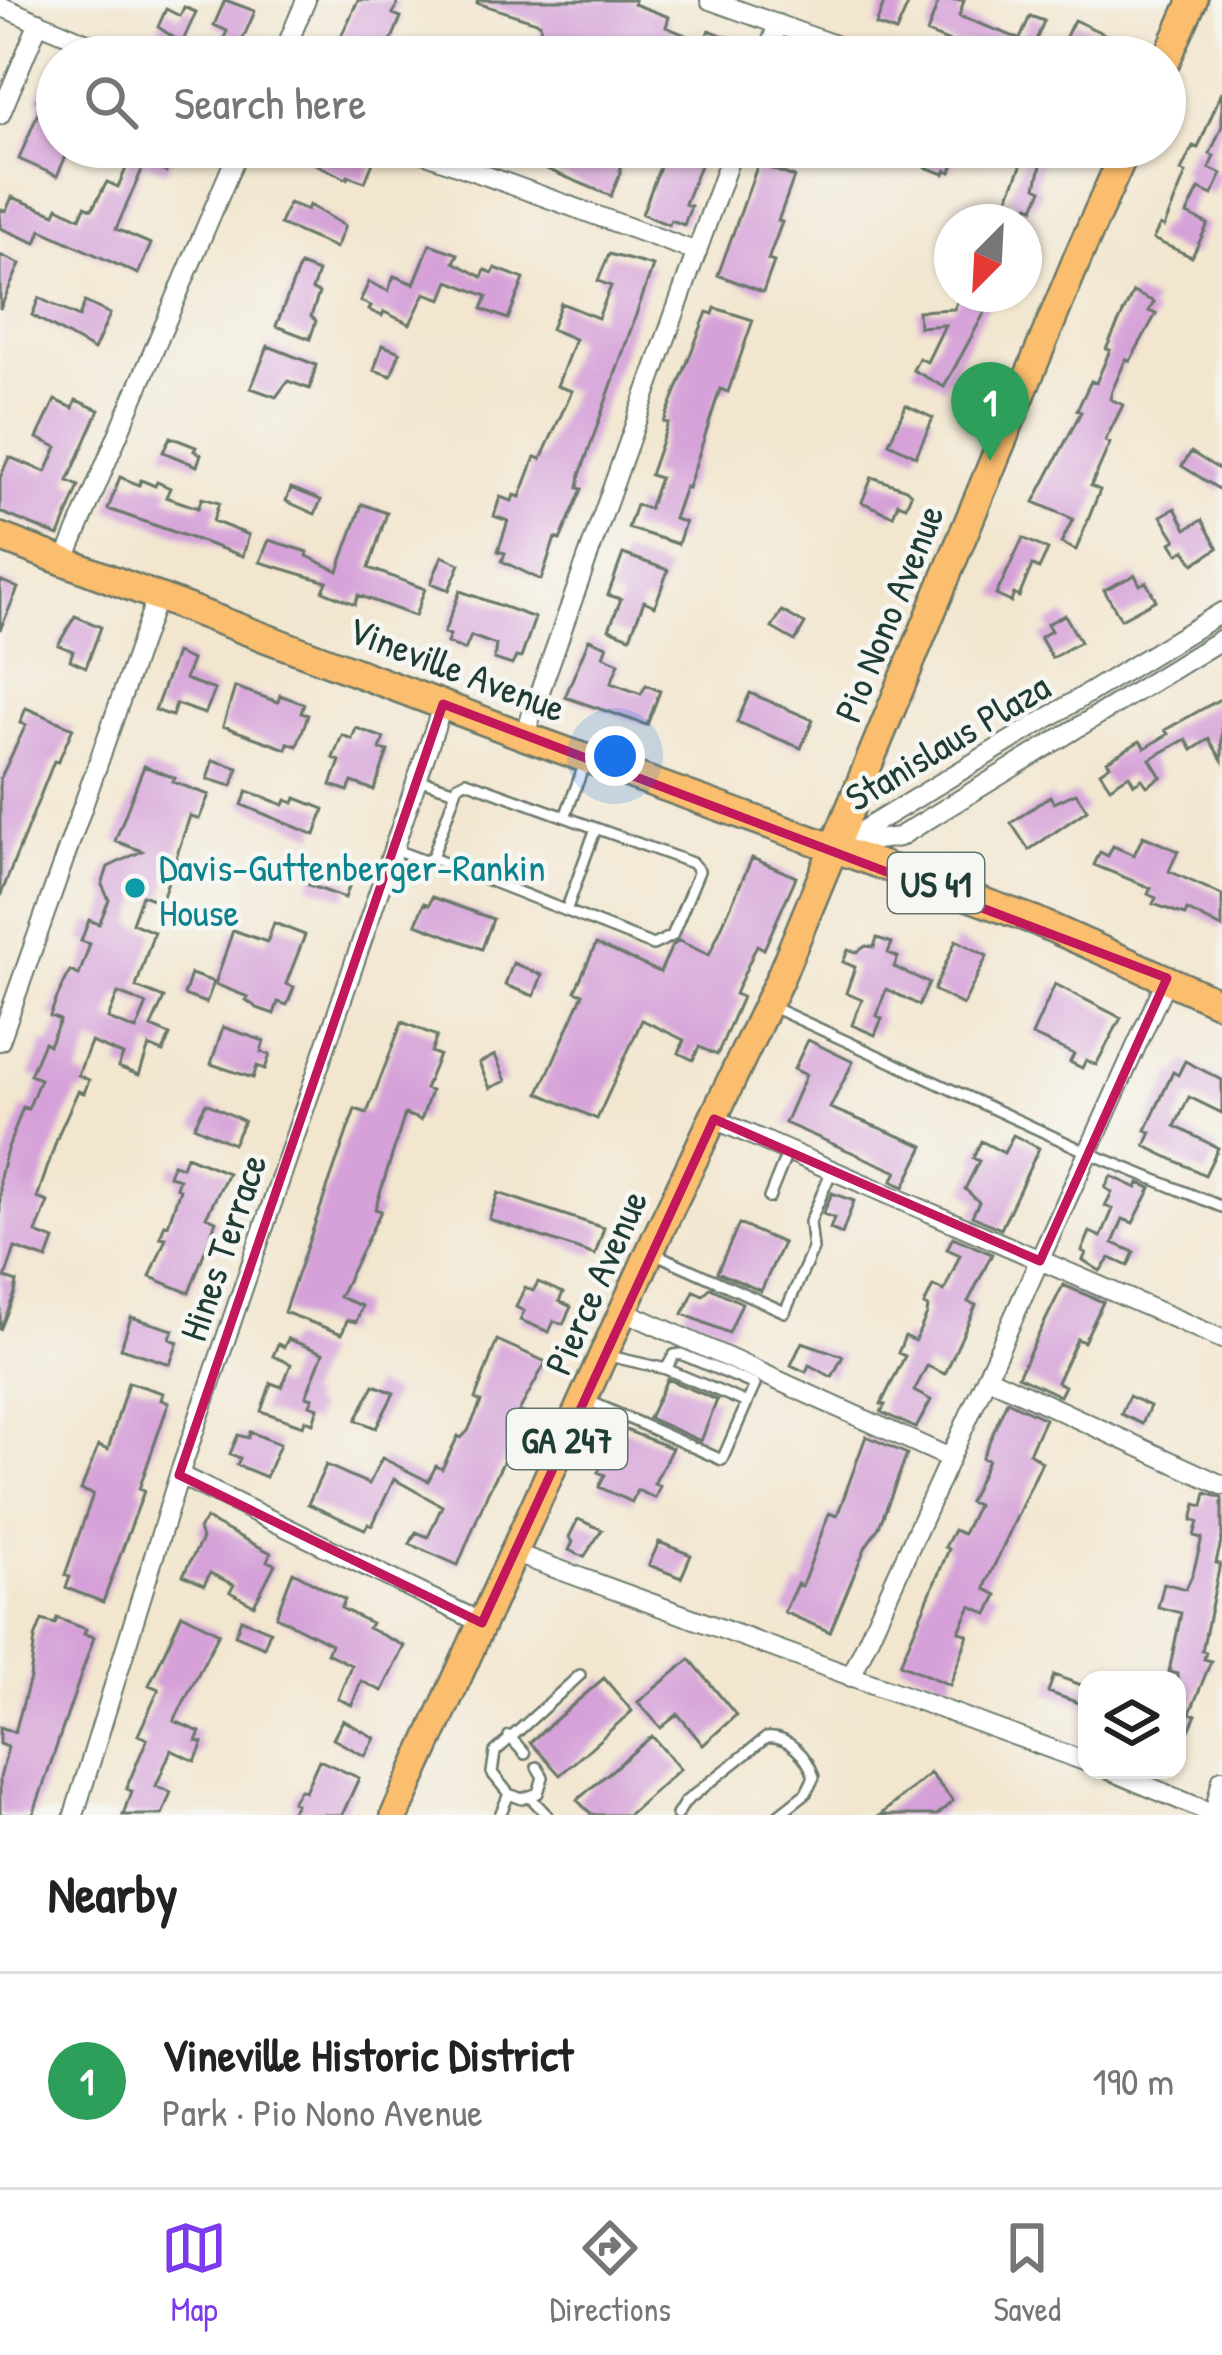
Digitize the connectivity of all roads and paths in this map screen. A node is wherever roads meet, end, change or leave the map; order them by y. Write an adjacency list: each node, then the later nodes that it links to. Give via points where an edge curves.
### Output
1 (306, 0): 8 (street)
2 (710, 0): 6 (street)
3 (1193, 0): 11 (main road)
4 (0, 6): 5 (street)
5 (39, 22): 7 (street); 12 (street)
6 (778, 24): 9 (street); 10 (street)
7 (71, 36)
8 (291, 36)
9 (774, 36)
10 (811, 36)
11 (1177, 36)
12 (0, 115)
13 (231, 168): 19 (street)
14 (465, 168): 17 (street)
15 (727, 168): 17 (street)
16 (1115, 168): 32 (main road, Pio Nono Avenue / US 41)
17 (697, 252): 26 (street)
18 (0, 537): 19 (main road, Vineville Avenue)
19 (64, 562): 20 (main road, Vineville Avenue)
20 (156, 599): 24 (main road, Vineville Avenue); 39 (street)
21 (1222, 612): 23 (street, Stanislaus Plaza)
22 (1222, 639): 25 (street, Stanislaus Plaza)
23 (1088, 694): 25 (lane); 32 (street, Stanislaus Plaza)
24 (443, 704): 26 (main road, Vineville Avenue); 28 (street, Hines Terrace)
25 (1100, 713): 32 (street, Stanislaus Plaza, via 899,837)
26 (524, 736): 27 (main road, Vineville Avenue)
27 (586, 758): 30 (lane); 32 (main road, Vineville Avenue)
28 (417, 779): 29 (lane); 33 (street, Hines Terrace)
29 (456, 791): 30 (lane, via 466,781); 34 (lane)
30 (565, 817): 31 (lane)
31 (596, 828): 35 (lane); 35 (lane, via 699,871 672,936 653,945)
32 (837, 846): 36 (main road, Vineville Avenue / US 41); 38 (main road, Pierce Avenue / GA 247)
33 (393, 849): 34 (lane); 56 (street, Hines Terrace)
34 (432, 858): 35 (lane)
35 (566, 910)
36 (1167, 978): 37 (main road, Vineville Avenue / US 41); 42 (street)
37 (1222, 1004)
38 (767, 1005): 40 (main road, Pierce Avenue / GA 247); 42 (lane)
39 (0, 1041)
40 (714, 1119): 41 (street); 46 (main road, Pierce Avenue / GA 247)
41 (788, 1151): 43 (street); 44 (lane)
42 (1089, 1153): 45 (lane); 47 (street)
43 (832, 1170): 46 (lane, via 810,1222 814,1249 784,1312); 47 (street)
44 (769, 1198)
45 (1222, 1207)
46 (651, 1251): 48 (main road, Pierce Avenue / GA 247)
47 (1040, 1261): 49 (street); 52 (street)
48 (624, 1311): 50 (main road, Pierce Avenue / GA 247); 55 (street)
49 (1222, 1339)
50 (604, 1355): 51 (lane); 53 (main road, Pierce Avenue / GA 247)
51 (666, 1369): 54 (lane); 54 (lane, via 681,1354 755,1385)
52 (987, 1377): 55 (street); 57 (street)
53 (585, 1399): 54 (lane, via 722,1460); 58 (main road, Pierce Avenue / GA 247)
54 (747, 1403)
55 (950, 1458): 61 (street)
56 (178, 1475): 59 (street); 72 (street, Hines Terrace)
57 (1222, 1485)
58 (516, 1555): 59 (main road, Pierce Avenue / GA 247); 61 (street)
59 (482, 1623): 73 (main road, Pierce Avenue / GA 247)
60 (580, 1675): 62 (lane)
61 (851, 1677): 64 (street)
62 (509, 1736): 63 (lane); 68 (lane, via 492,1763)
63 (525, 1754)
64 (1078, 1759)
65 (537, 1767): 69 (lane, via 542,1784)
66 (1126, 1779): 70 (street)
67 (1222, 1779): 71 (street)
68 (508, 1794): 69 (lane); 74 (lane)
69 (531, 1798): 75 (lane)
70 (1184, 1809): 71 (street)
71 (1215, 1814)
72 (74, 1815)
73 (395, 1815)
74 (500, 1815)
75 (547, 1815)
76 (677, 1815): 77 (lane, via 774,1737 791,1744 814,1777)
77 (778, 1815)

